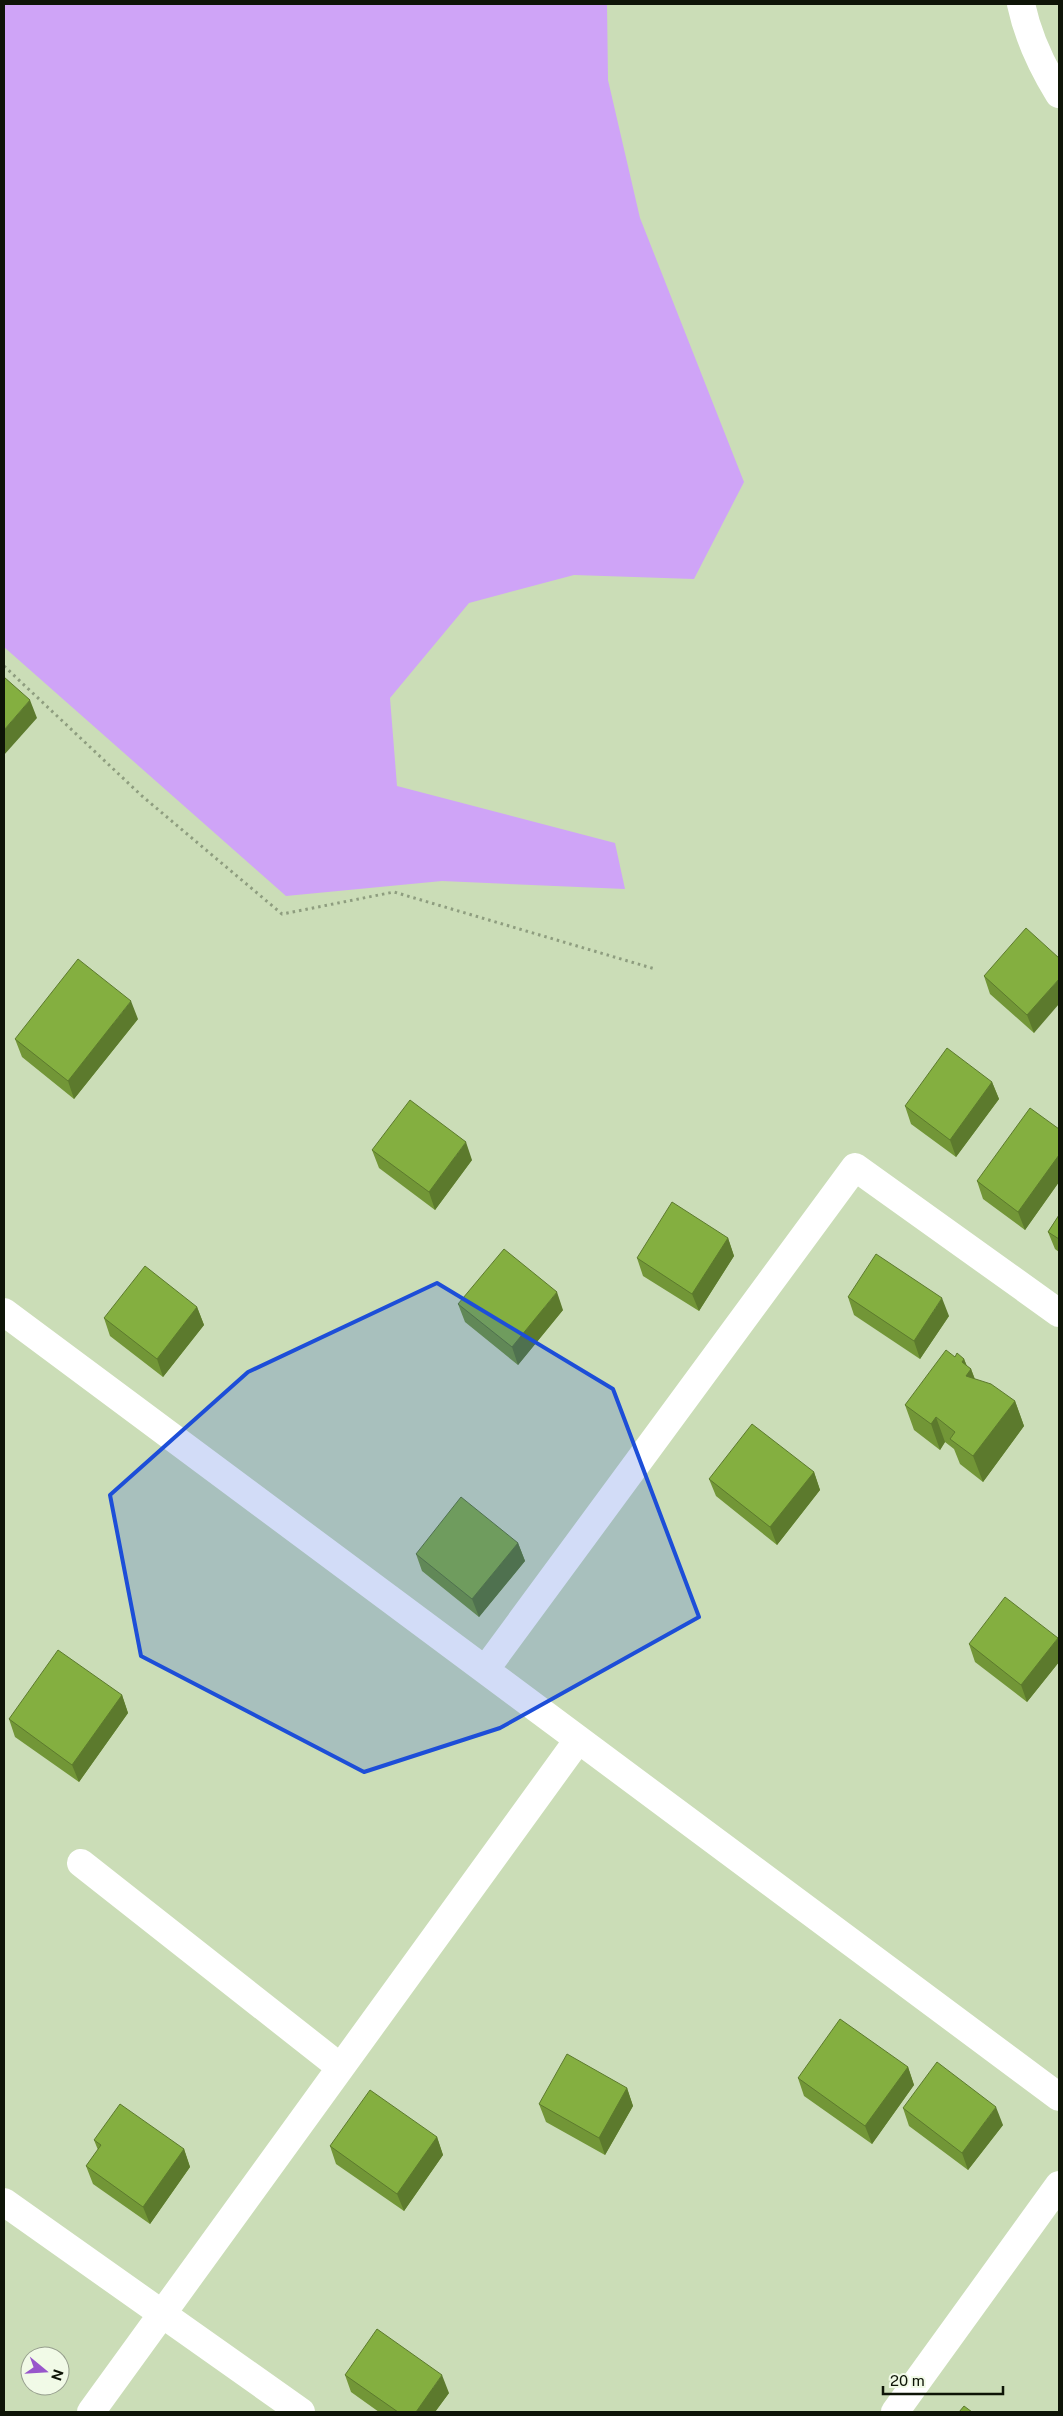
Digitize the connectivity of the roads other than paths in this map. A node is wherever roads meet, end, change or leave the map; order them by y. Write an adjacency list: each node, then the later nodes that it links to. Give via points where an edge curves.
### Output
1 (1021, 4): 2 (street, via 1043,70)
2 (1059, 94)
3 (4, 1312): 5 (street)
4 (1059, 1313): 5 (street, via 855,1166)
5 (485, 1670): 6 (street)
6 (578, 1740): 8 (street); 9 (street)
7 (82, 1863): 8 (street)
8 (340, 2067): 12 (street)
9 (1059, 2097)
10 (1059, 2185): 15 (street)
11 (4, 2202): 12 (street)
12 (161, 2313): 13 (street); 14 (street)
13 (91, 2412)
14 (301, 2412)
15 (894, 2412)

